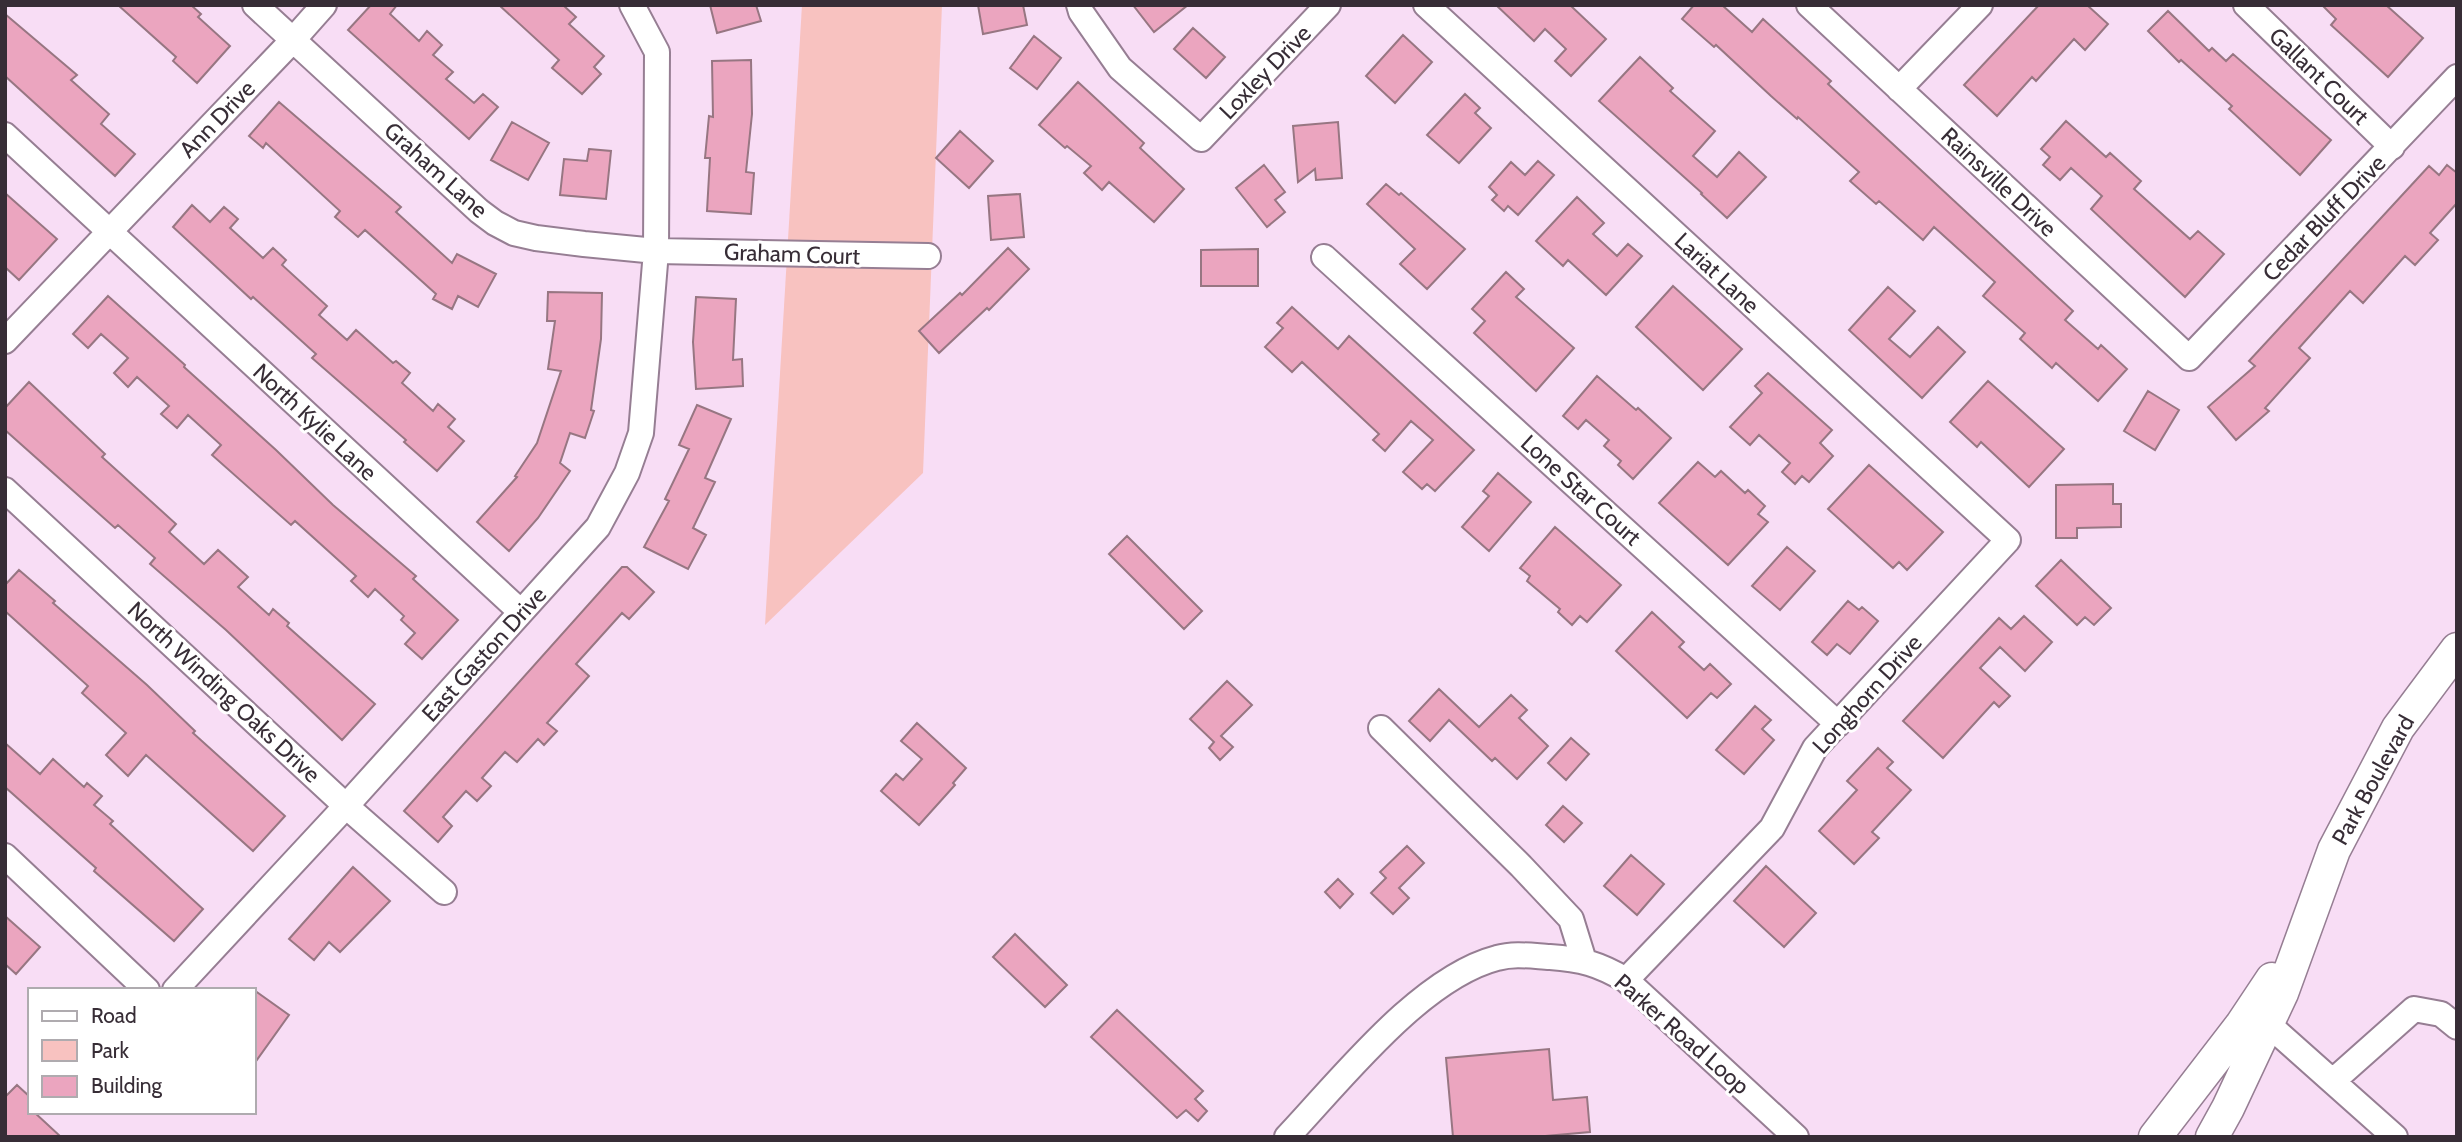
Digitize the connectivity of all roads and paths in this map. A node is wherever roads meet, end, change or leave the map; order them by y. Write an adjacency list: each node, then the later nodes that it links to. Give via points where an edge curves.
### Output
1 (255, 5): 10 (street, Graham Lane)
2 (324, 5): 10 (street, Ann Drive)
3 (632, 5): 16 (street, East Gaston Drive, via 657,52)
4 (1079, 5): 5 (street, Loxley Drive, via 1121,68 1201,139)
5 (1328, 5)
6 (1426, 5): 22 (street, Lariat Lane)
7 (1810, 5): 12 (street, Rainsville Drive)
8 (1980, 5): 12 (street)
9 (2246, 5): 14 (street, Gallant Court)
10 (293, 40): 15 (street, Ann Drive); 16 (street, Graham Lane, via 495,223 536,238)
11 (2457, 77): 14 (street, Cedar Bluff Drive)
12 (1899, 89): 20 (street, Rainsville Drive)
13 (5, 135): 15 (street, North Kylie Lane)
14 (2392, 147): 20 (street, Cedar Bluff Drive)
15 (109, 230): 19 (street, Ann Drive); 23 (street, North Kylie Lane)
16 (656, 251): 17 (street, Graham Court); 23 (street, East Gaston Drive, via 641,433 627,473 598,527)
17 (928, 256)
18 (1324, 257): 25 (street, Lone Star Court)
19 (5, 341)
20 (2189, 358)
21 (5, 490): 27 (street, North Winding Oaks Drive)
22 (2008, 540): 25 (street, Longhorn Drive)
23 (522, 612): 27 (street, East Gaston Drive)
24 (2457, 649): 30 (main road, Park Boulevard, via 2398,728 2334,850)
25 (1838, 724): 32 (street, Longhorn Drive, via 1815,748 1772,828)
26 (1381, 728): 31 (street, via 1571,919)
27 (346, 806): 29 (street, North Winding Oaks Drive); 34 (street, East Gaston Drive)
28 (5, 856): 33 (street)
29 (444, 892)
30 (2308, 922): 35 (main road, Park Boulevard); 40 (main road, Park Boulevard, via 2242,1024)
31 (1584, 961): 32 (street, Parker Road Loop); 38 (street, Parker Road Loop, via 1513,955 1471,968 1426,996 1390,1027)
32 (1626, 980): 39 (street, Parker Road Loop)
33 (145, 988)
34 (177, 988)
35 (2268, 1024): 37 (street); 41 (main road, Park Boulevard)
36 (2457, 1027): 37 (street, via 2441,1014 2414,1009)
37 (2333, 1082): 42 (street)
38 (1287, 1137)
39 (1796, 1137)
40 (2155, 1137)
41 (2212, 1137)
42 (2395, 1137)

